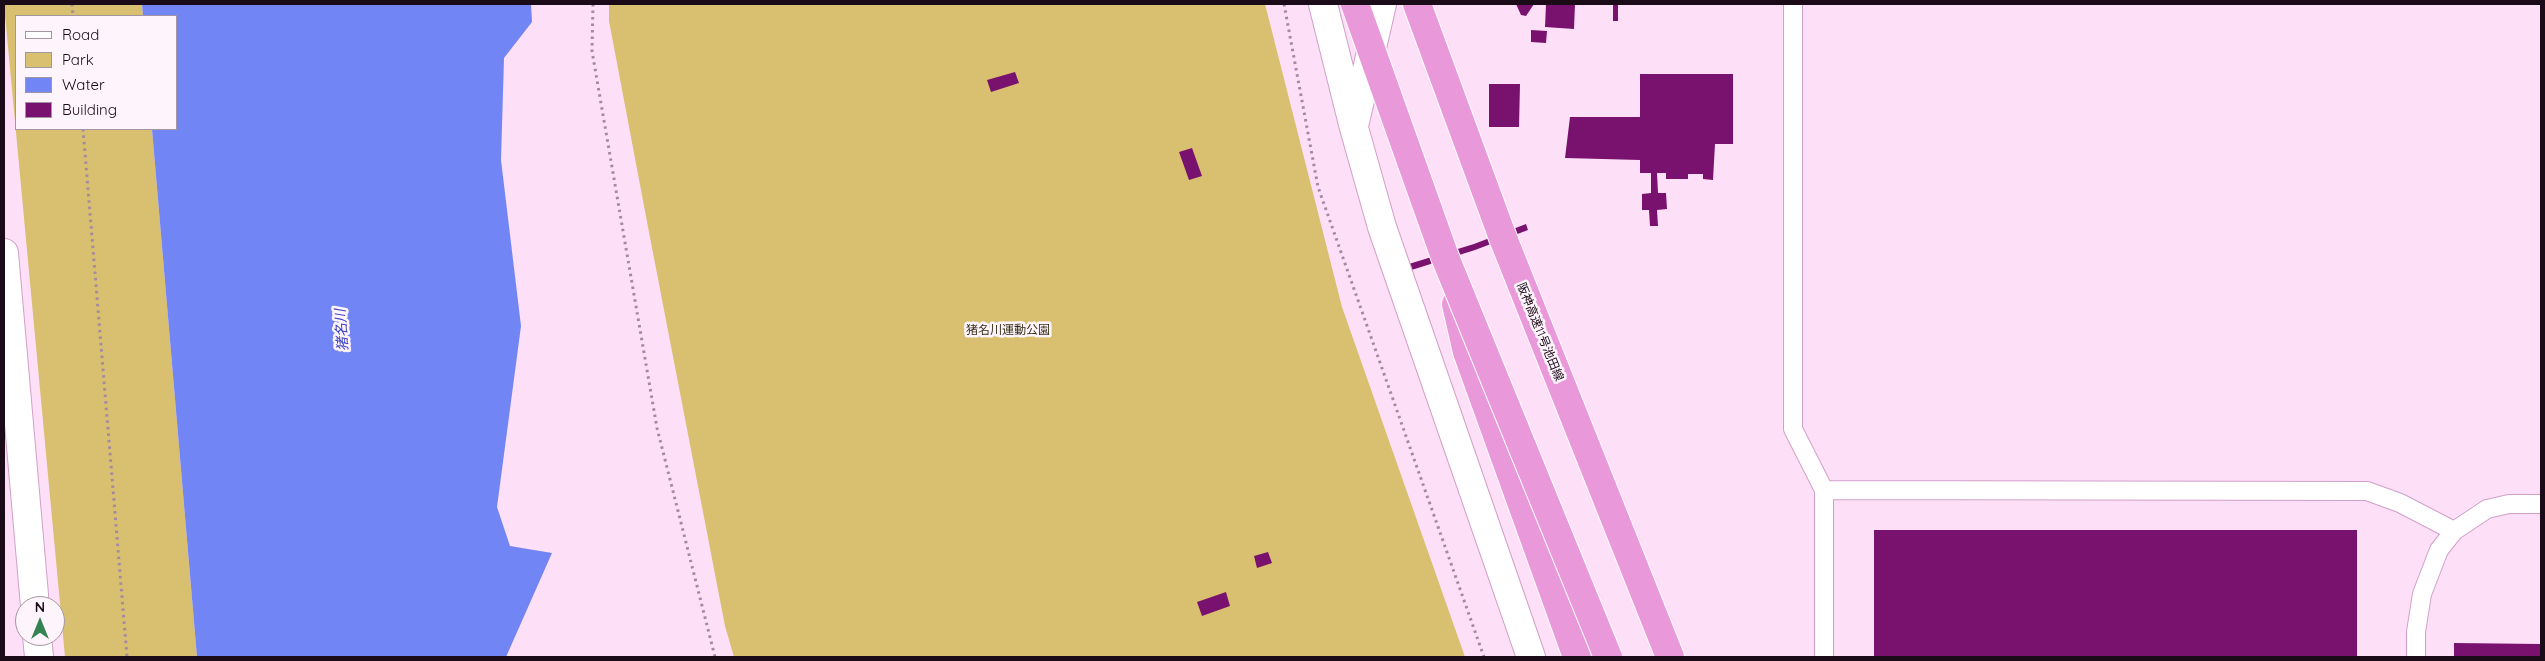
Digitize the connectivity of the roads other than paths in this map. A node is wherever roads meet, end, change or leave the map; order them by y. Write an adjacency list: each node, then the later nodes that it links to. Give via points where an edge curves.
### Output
1 (1323, 4): 6 (street)
2 (1356, 4): 8 (highway, bridge)
3 (1382, 4): 6 (street)
4 (1417, 4): 9 (highway, 阪神高速11号池田線, via 1502,238)
5 (1793, 4): 10 (lane, via 1793,429)
6 (1354, 128): 14 (street, via 1382,227)
7 (4, 253): 13 (street)
8 (1445, 257): 15 (highway, bridge, via 1467,352); 16 (highway, bridge)
9 (1589, 456): 17 (highway, 阪神高速11号池田線); 18 (highway)
10 (1824, 490): 12 (lane, via 2367,491 2400,503); 19 (lane)
11 (2541, 504): 12 (lane, via 2509,504 2488,509)
12 (2454, 531): 20 (lane, via 2439,550 2422,594)
13 (34, 596)
14 (1531, 657)
15 (1577, 657)
16 (1608, 657)
17 (1670, 657)
18 (1689, 657)
19 (1824, 657)
20 (2416, 657)

